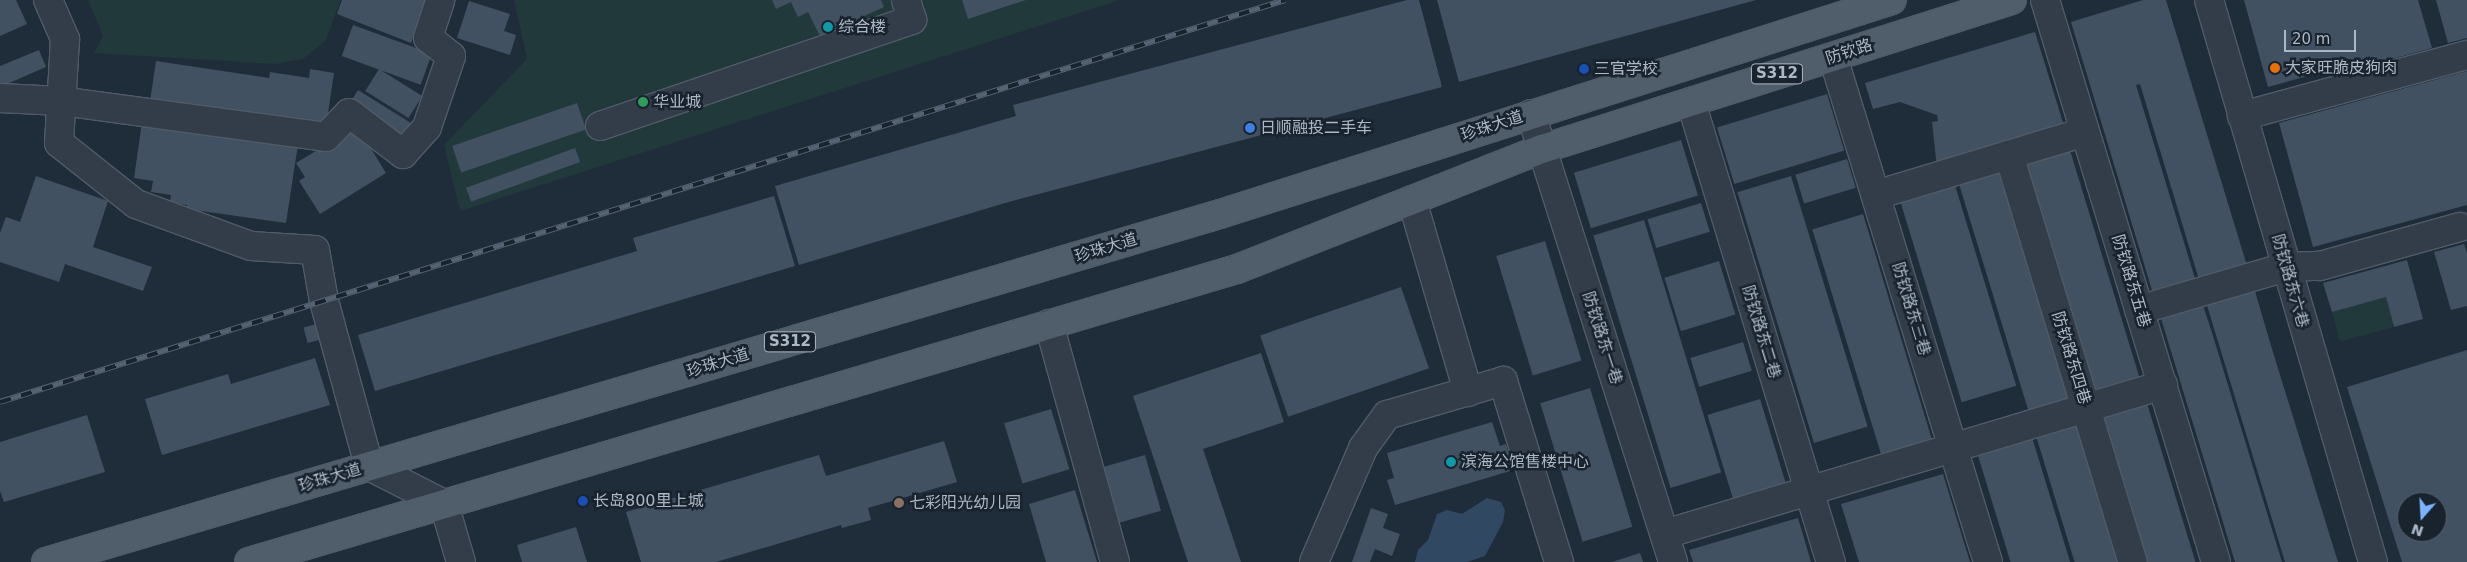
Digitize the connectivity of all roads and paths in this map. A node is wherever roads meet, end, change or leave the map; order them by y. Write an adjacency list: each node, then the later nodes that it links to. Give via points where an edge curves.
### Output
1 (48, 0): 11 (street, via 65,39)
2 (440, 0): 11 (street, via 428,38 451,56 427,127 403,154 349,113 326,138)
3 (906, 0): 15 (street, via 912,20)
4 (1892, 0): 13 (main road, S312)
5 (2012, 0): 9 (main road, 防钦路 / S312)
6 (2045, 0): 16 (street, 防钦路东五巷)
7 (2208, 0): 14 (street, 防钦路东六巷)
8 (2467, 55): 14 (street)
9 (1833, 57): 12 (main road, 防钦路 / S312); 19 (street, 防钦路东三巷)
10 (0, 98): 11 (street)
11 (62, 101): 29 (street, via 59,143 136,204 251,246 315,250 324,301)
12 (1691, 102): 17 (main road, 防钦路 / S312); 30 (street, 防钦路东二巷)
13 (1531, 114): 17 (street, 防钦路东一巷); 29 (main road, 珍珠大道 / S312, via 1220,214)
14 (2242, 116): 22 (street, 防钦路东六巷)
15 (600, 126)
16 (2085, 132): 18 (street); 23 (street, 防钦路东五巷)
17 (1542, 148): 20 (main road, S312); 32 (street, 防钦路东一巷)
18 (2009, 155): 19 (street); 27 (street, 防钦路东四巷)
19 (1876, 195): 28 (street, 防钦路东三巷)
20 (1412, 200): 24 (main road, S312, via 1236,269); 26 (street)
21 (2460, 227): 22 (street, via 2320,266)
22 (2286, 267): 23 (street); 44 (street, 防钦路东六巷)
23 (2139, 310): 25 (street, 防钦路东五巷)
24 (1049, 324): 31 (main road, S312); 36 (street)
25 (2162, 385): 27 (street); 43 (street, 防钦路东五巷)
26 (1468, 392): 37 (street, via 1387,415 1363,448); 38 (street, via 1503,381)
27 (2086, 408): 28 (street); 42 (street, 防钦路东四巷)
28 (1953, 448): 30 (street); 41 (street, 防钦路东三巷)
29 (369, 466): 31 (street); 33 (main road, 珍珠大道 / S312)
30 (1810, 490): 32 (street); 40 (street, 防钦路东二巷)
31 (444, 504): 34 (main road, S312); 35 (street)
32 (1665, 534): 39 (street, 防钦路东一巷)
33 (46, 562)
34 (249, 562)
35 (461, 562)
36 (1115, 562)
37 (1314, 562)
38 (1559, 562)
39 (1674, 562)
40 (1832, 562)
41 (1988, 562)
42 (2133, 562)
43 (2216, 562)
44 (2373, 562)

